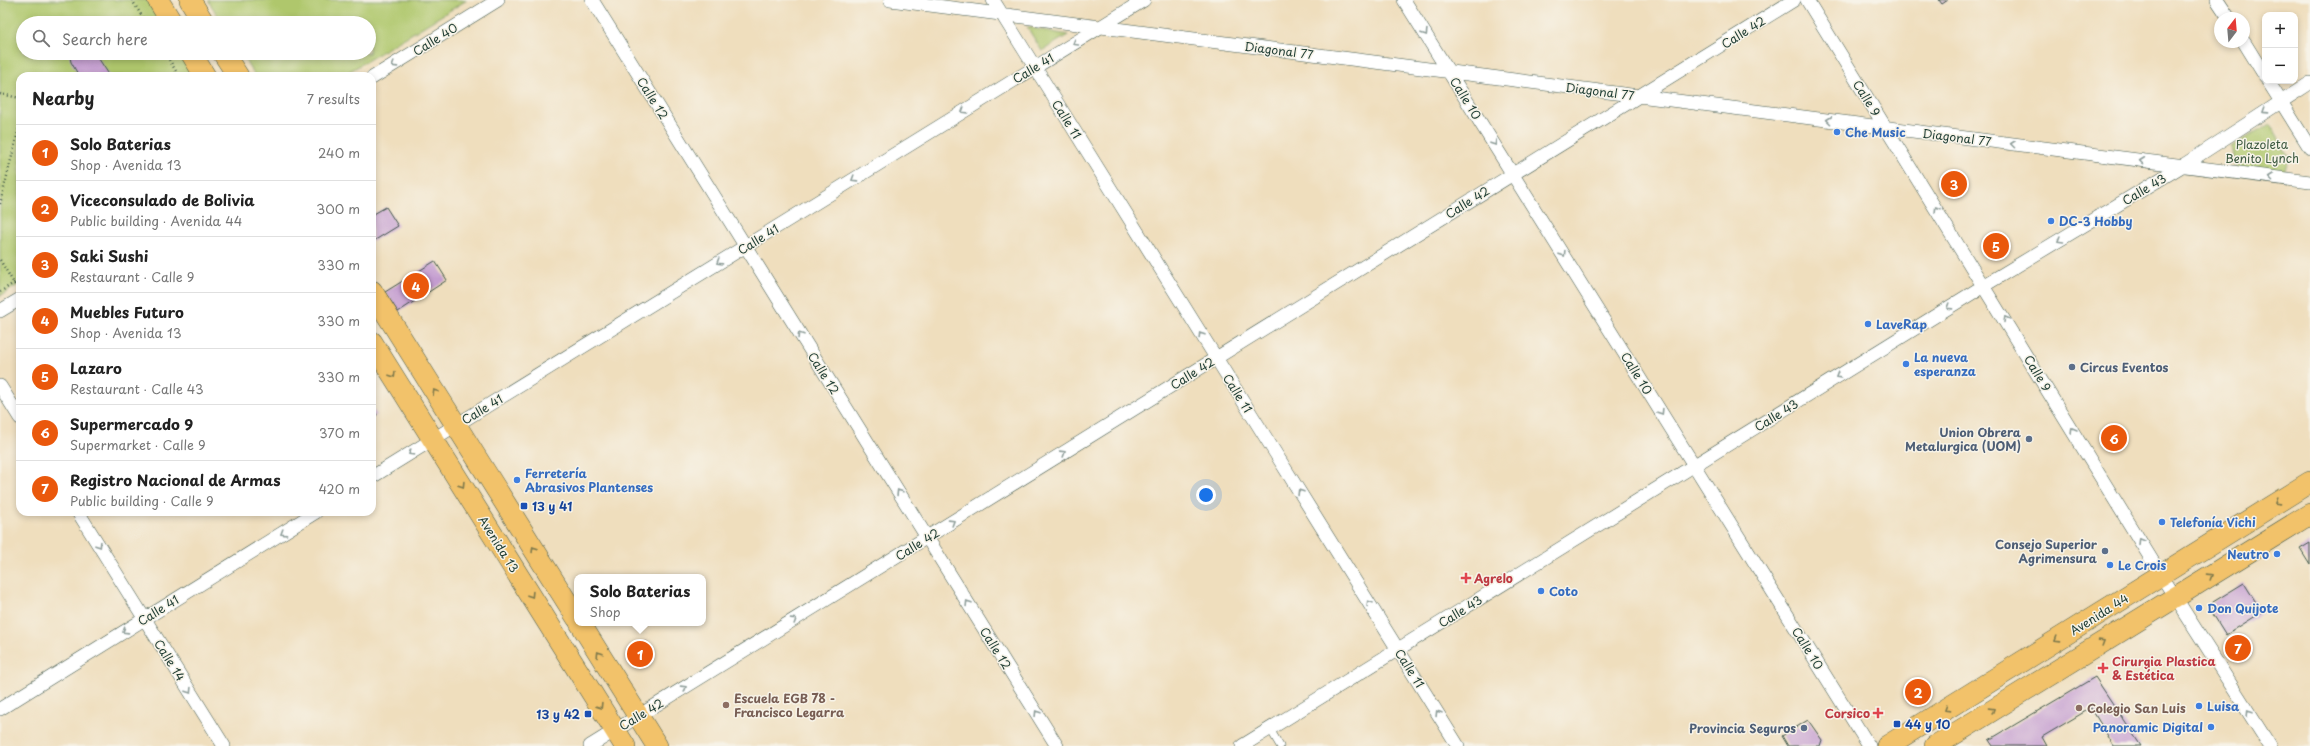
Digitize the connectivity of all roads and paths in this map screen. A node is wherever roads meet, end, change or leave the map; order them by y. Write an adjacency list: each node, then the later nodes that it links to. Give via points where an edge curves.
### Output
1 (132, 0): 15 (path)
2 (158, 0): 16 (main road)
3 (190, 0): 17 (main road)
4 (498, 0): 29 (street, Calle 40, one-way to 29)
5 (592, 0): 43 (street, Calle 12)
6 (890, 0): 14 (street, Diagonal 77)
7 (993, 0): 14 (street, Calle 11)
8 (1144, 0): 18 (street, Calle 41)
9 (1404, 0): 28 (street, Calle 10, one-way to 28)
10 (1794, 0): 33 (street, Calle 42)
11 (1807, 0): 36 (street, Calle 9)
12 (2217, 0): 13 (street)
13 (2225, 12)
14 (1002, 14): 18 (street, Diagonal 77); 23 (street, Calle 11)
15 (142, 16)
16 (168, 16)
17 (200, 16)
18 (1101, 27): 23 (street, Calle 41, one-way to 23); 28 (street, Diagonal 77)
19 (2248, 48): 24 (street)
20 (169, 60): 25 (path)
21 (195, 60): 26 (main road)
22 (228, 60): 27 (main road)
23 (1034, 67): 43 (street, Calle 41, one-way to 43); 53 (street, Calle 11, one-way to 23)
24 (2262, 71)
25 (177, 72)
26 (203, 72)
27 (235, 72)
28 (1450, 73): 33 (street, Diagonal 77); 40 (street, Calle 10, one-way to 40)
29 (376, 76)
30 (2310, 83): 35 (street, Calle 43)
31 (2270, 84): 35 (street)
32 (0, 94): 34 (path)
33 (1642, 96): 36 (street, Diagonal 77, one-way to 33); 40 (street, Calle 42)
34 (16, 97)
35 (2281, 101): 38 (street); 39 (street, Calle 43, one-way to 39)
36 (1886, 128): 39 (street, Diagonal 77, one-way to 36); 46 (street, Calle 9, one-way to 36)
37 (16, 140): 42 (path)
38 (2310, 148)
39 (2182, 166): 41 (street, Diagonal 77, one-way to 39); 46 (street, Calle 43, one-way to 46)
40 (1513, 174): 53 (street, Calle 42); 58 (street, Calle 10, one-way to 58)
41 (2310, 182)
42 (0, 204)
43 (745, 246): 56 (street, Calle 41, one-way to 56); 64 (street, Calle 12, one-way to 43)
44 (0, 260): 45 (path)
45 (14, 283): 47 (path); 48 (path)
46 (1985, 285): 58 (street, Calle 43, one-way to 58); 65 (street, Calle 9, one-way to 46)
47 (16, 288)
48 (0, 292)
49 (16, 295): 51 (street)
50 (376, 297): 56 (main road, one-way to 50)
51 (0, 311)
52 (376, 348): 57 (main road, Avenida 13, one-way to 57)
53 (1216, 358): 64 (street, Calle 42, one-way to 53); 70 (street, Calle 11, one-way to 53)
54 (0, 386): 55 (street)
55 (16, 412)
56 (456, 425): 57 (street, Calle 41); 67 (main road, one-way to 56)
57 (433, 439): 59 (street, Calle 41, one-way to 59); 74 (main road, Avenida 13, one-way to 74)
58 (1694, 465): 70 (street, Calle 43); 82 (street, Calle 10)
59 (376, 475)
60 (2310, 482): 65 (main road, Avenida 44, one-way to 65)
61 (2310, 514): 66 (main road, Avenida 44, one-way to 61)
62 (80, 516): 68 (street, Calle 14, one-way to 68)
63 (310, 516): 68 (street, Calle 41, one-way to 68)
64 (927, 538): 72 (street, Calle 42, one-way to 64); 78 (street, Calle 12, one-way to 64)
65 (2161, 575): 66 (street, Calle 9); 83 (main road, Avenida 44, one-way to 83)
66 (2176, 597): 84 (main road, Avenida 44, one-way to 66); 85 (street, Calle 9, one-way to 66)
67 (574, 613)
68 (144, 619): 71 (street, Calle 41, one-way to 71); 75 (street, Calle 14, one-way to 75)
69 (582, 626): 72 (main road, one-way to 69)
70 (1398, 649): 73 (street, Calle 43); 81 (street, Calle 11, one-way to 70)
71 (0, 709)
72 (639, 716): 74 (street, Calle 42); 77 (main road)
73 (1270, 729): 79 (street, Calle 43); 80 (lane)
74 (620, 738): 76 (street, Calle 42)
75 (224, 746)
76 (590, 746)
77 (657, 746)
78 (1057, 746)
79 (1242, 746)
80 (1280, 746)
81 (1458, 746)
82 (1869, 746)
83 (1888, 746)
84 (1935, 746)
85 (2270, 746)

